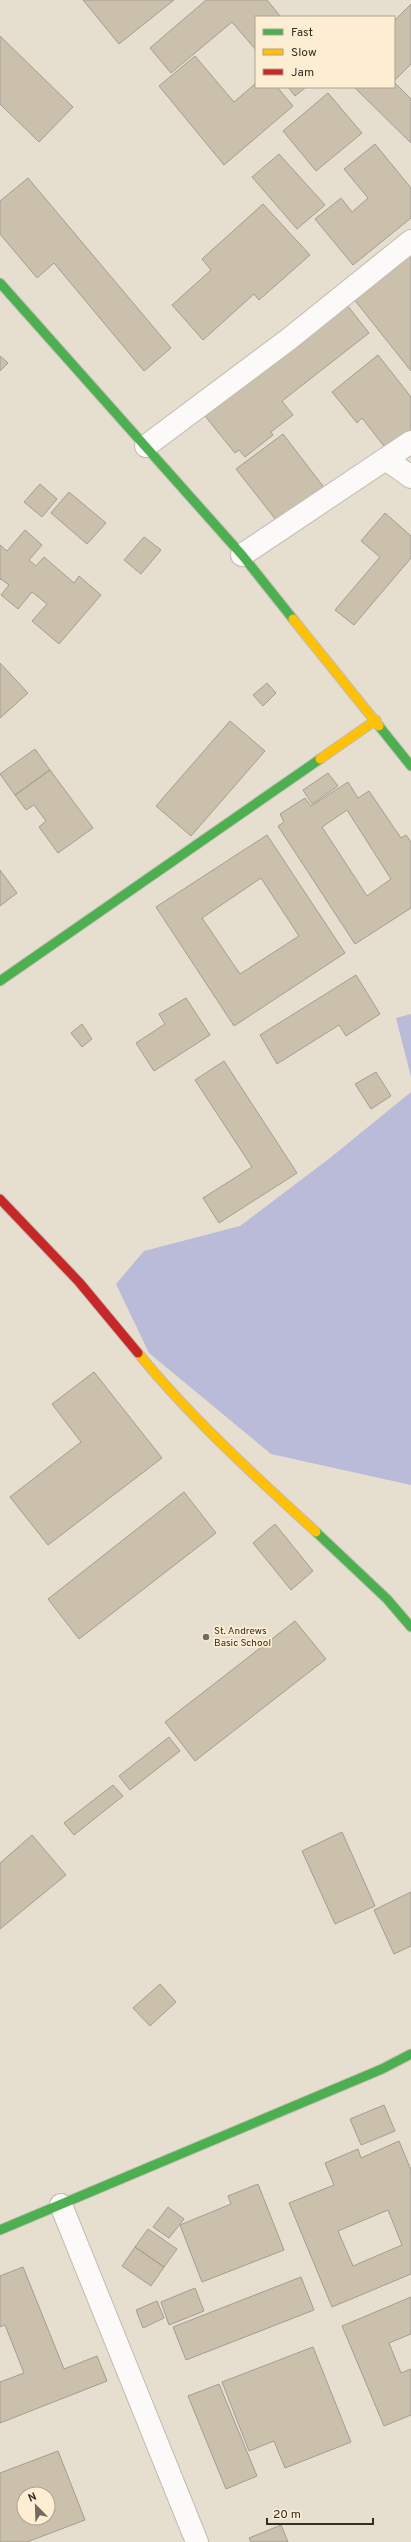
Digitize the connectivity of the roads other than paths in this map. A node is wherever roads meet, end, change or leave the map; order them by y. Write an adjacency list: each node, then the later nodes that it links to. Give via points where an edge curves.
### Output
1 (411, 241): 4 (street, via 289,339)
2 (0, 283): 4 (street)
3 (411, 442): 5 (street)
4 (146, 446): 7 (street)
5 (386, 459): 6 (street); 7 (street)
6 (411, 477)
7 (242, 555): 8 (street)
8 (376, 720): 9 (street); 10 (street)
9 (411, 766)
10 (0, 981)
11 (0, 1199): 12 (street, via 79,1282 165,1386 234,1457 387,1599)
12 (411, 1627)
13 (411, 2054): 14 (street, via 382,2069)
14 (61, 2204): 15 (street); 16 (street)
15 (0, 2230)
16 (197, 2542)

